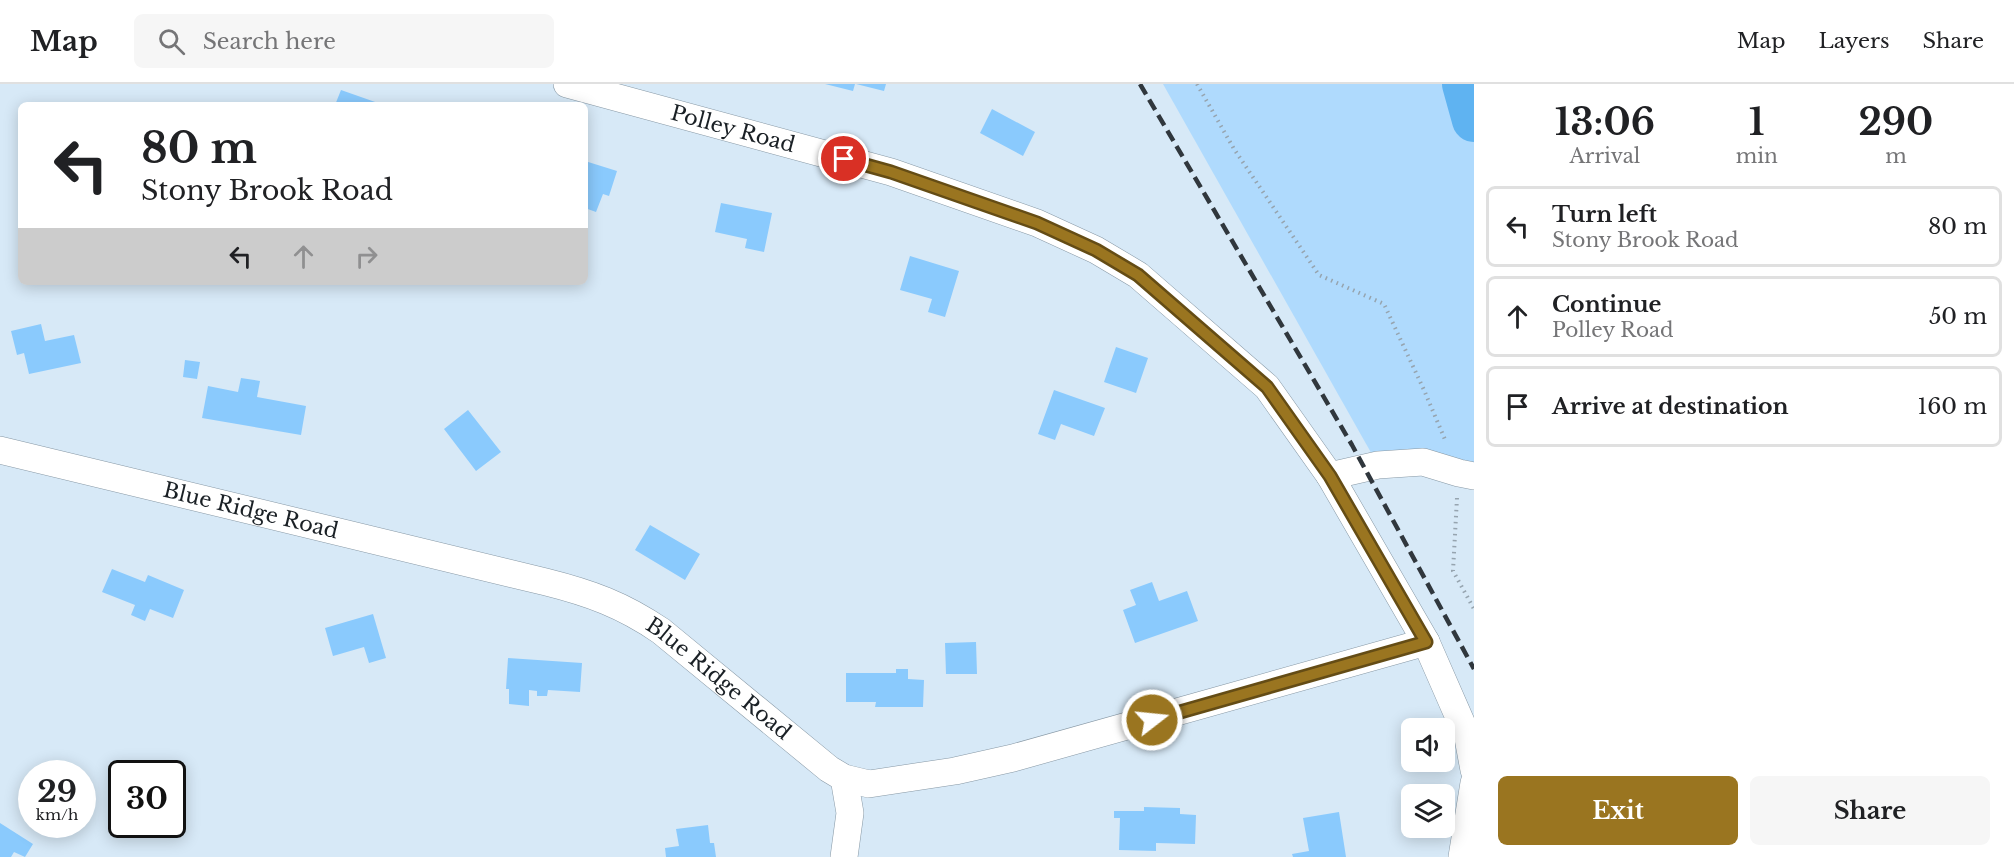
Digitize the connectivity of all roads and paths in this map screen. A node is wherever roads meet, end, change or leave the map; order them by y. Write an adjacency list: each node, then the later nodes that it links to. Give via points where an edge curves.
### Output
1 (567, 84): 5 (street, Polley Road, via 891,172 1037,223 1096,250 1138,275 1267,387)
2 (1197, 84): 4 (path, via 1234,149 1319,275 1384,304)
3 (0, 450): 9 (street, Blue Ridge Road, via 546,582 616,604 661,631 829,770)
4 (1466, 475): 5 (street, via 1423,462 1378,465); 6 (path, via 1453,571)
5 (1330, 476): 7 (street, Polley Road)
6 (1474, 609)
7 (1426, 642): 8 (street, Polley Road, via 1468,738); 9 (street, Blue Ridge Road, via 1013,758 869,784)
8 (1474, 770)
9 (844, 778): 11 (street, via 850,813)
10 (1474, 783): 12 (street)
11 (844, 857)
12 (1462, 857)

